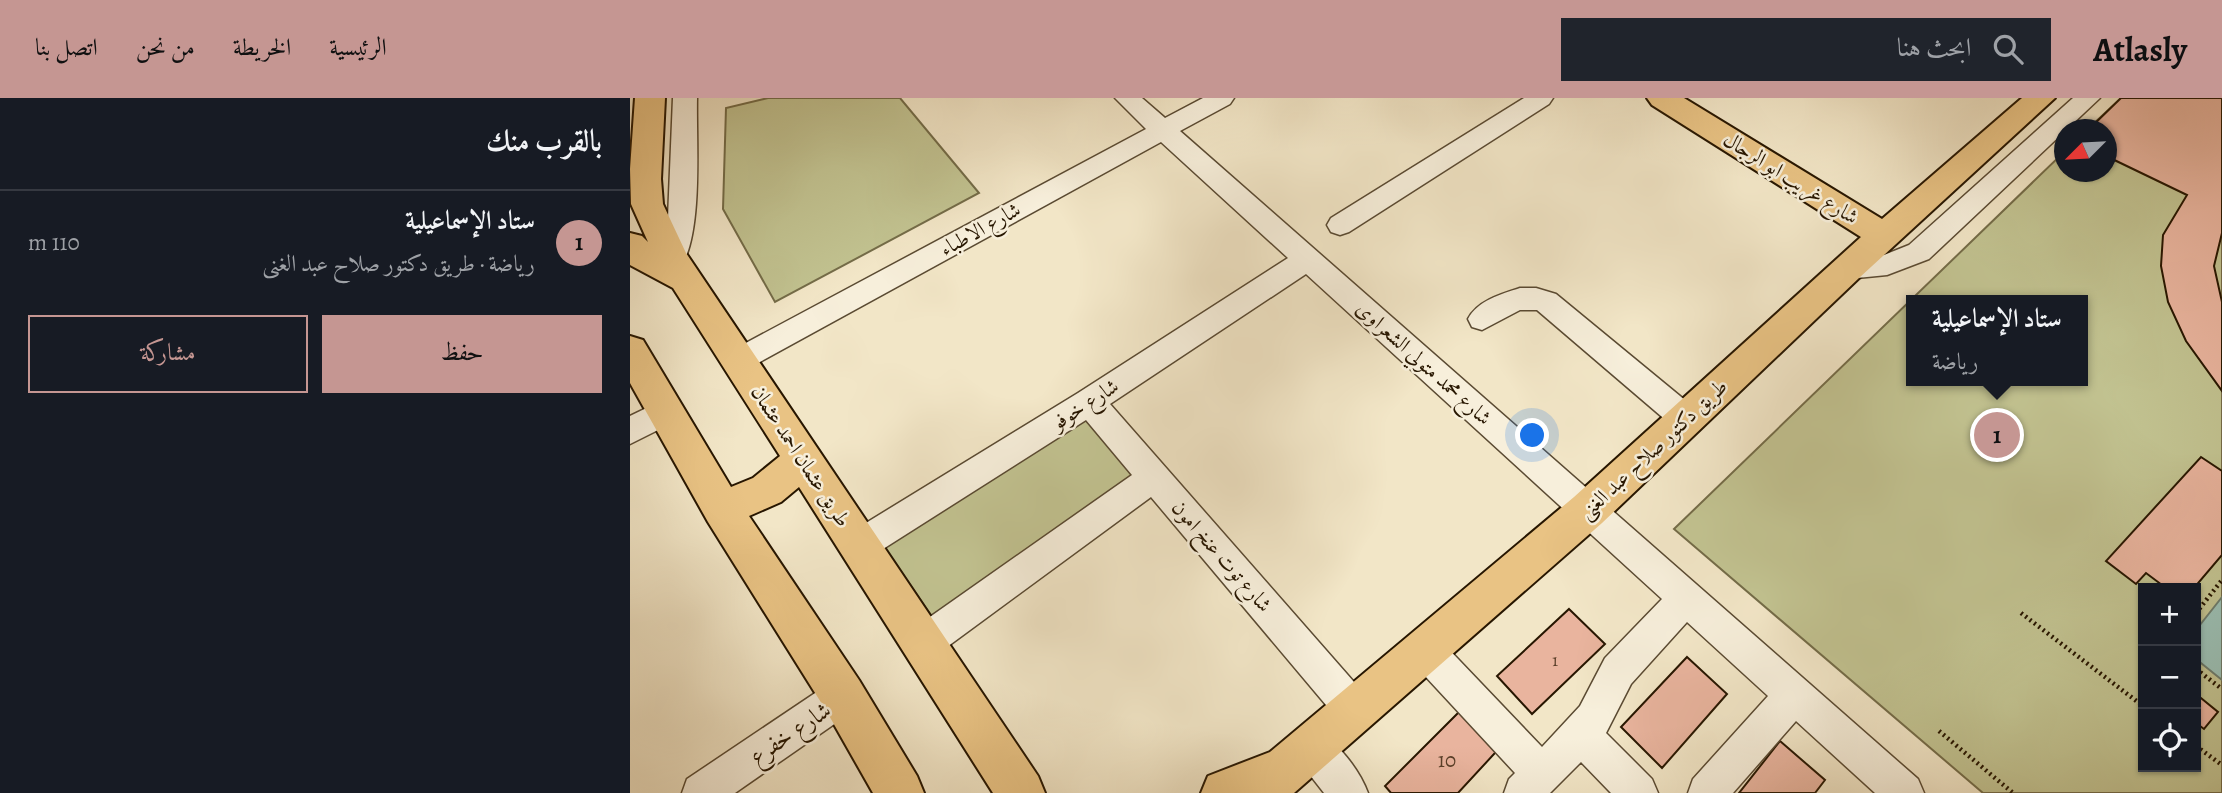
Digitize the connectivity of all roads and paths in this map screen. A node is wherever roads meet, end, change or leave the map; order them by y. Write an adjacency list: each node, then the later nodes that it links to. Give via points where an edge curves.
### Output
1 (650, 98): 14 (main road, طريق عثمان احمد عثمان, via 648,204)
2 (686, 98): 14 (street)
3 (1127, 98): 9 (street, شارع محمد متولي الشعراوى)
4 (1222, 98): 9 (street, شارع الاطباء)
5 (1541, 98): 10 (street)
6 (1662, 98): 11 (main road, شارع غريب ابو الرجال)
7 (2040, 98): 11 (main road, طريق دكتور صلاح عبد الغنى)
8 (2088, 98): 15 (street, via 1919,253 1887,265)
9 (1163, 130): 13 (street, شارع محمد متولي الشعراوى); 18 (street, شارع الاطباء)
10 (1340, 225)
11 (1885, 236): 15 (main road, طريق دكتور صلاح عبد الغنى)
12 (630, 245): 14 (main road, via 642,256)
13 (1309, 258): 19 (street, شارع خوفو); 25 (street, شارع محمد متولي الشعراوى)
14 (679, 268): 18 (main road, طريق عثمان احمد عثمان)
15 (1847, 269): 20 (main road, طريق دكتور صلاح عبد الغنى)
16 (1482, 319): 20 (street, via 1512,300 1546,302)
17 (630, 351): 21 (main road)
18 (739, 360): 22 (main road, طريق عثمان احمد عثمان)
19 (1089, 402): 23 (street, شارع توت عنخ امون); 26 (street, شارع خوفو)
20 (1686, 419): 25 (main road, طريق دكتور صلاح عبد الغنى)
21 (648, 422): 24 (main road)
22 (803, 460): 24 (main road, via 767,490); 26 (main road, طريق عثمان احمد عثمان)
23 (1154, 477): 31 (street); 38 (street, شارع توت عنخ امون)
24 (722, 509): 36 (main road)
25 (1588, 510): 28 (street, شارع محمد متولي الشعراوى); 32 (main road, طريق دكتور صلاح عبد الغنى)
26 (860, 545): 31 (main road, طريق عثمان احمد عثمان)
27 (2222, 580): 29 (path)
28 (1686, 598): 35 (street, شارع محمد متولي الشعراوى); 40 (street, via 1618,671)
29 (2201, 607)
30 (2021, 613): 37 (path)
31 (923, 643): 46 (main road, طريق عثمان احمد عثمان)
32 (1425, 650): 38 (main road, طريق دكتور صلاح عبد الغنى); 45 (street)
33 (2201, 673): 34 (path)
34 (2222, 689)
35 (1794, 695): 42 (street, شارع محمد متولي الشعراوى); 52 (street)
36 (843, 696): 47 (street, شارع خفرع); 48 (main road)
37 (2138, 702)
38 (1355, 711): 44 (main road, طريق دكتور صلاح عبد الغنى)
39 (1939, 731): 55 (path)
40 (1581, 735): 45 (street); 51 (street)
41 (2201, 750): 43 (path)
42 (1861, 755): 53 (street); 54 (street, شارع محمد متولي الشعراوى)
43 (2222, 765)
44 (1286, 770): 49 (main road, طريق دكتور صلاح عبد الغنى); 50 (street)
45 (1533, 783)
46 (1023, 788)
47 (701, 793)
48 (900, 793)
49 (1225, 793)
50 (1349, 793)
51 (1638, 793)
52 (1707, 793)
53 (1864, 793)
54 (1904, 793)
55 (2013, 793)

